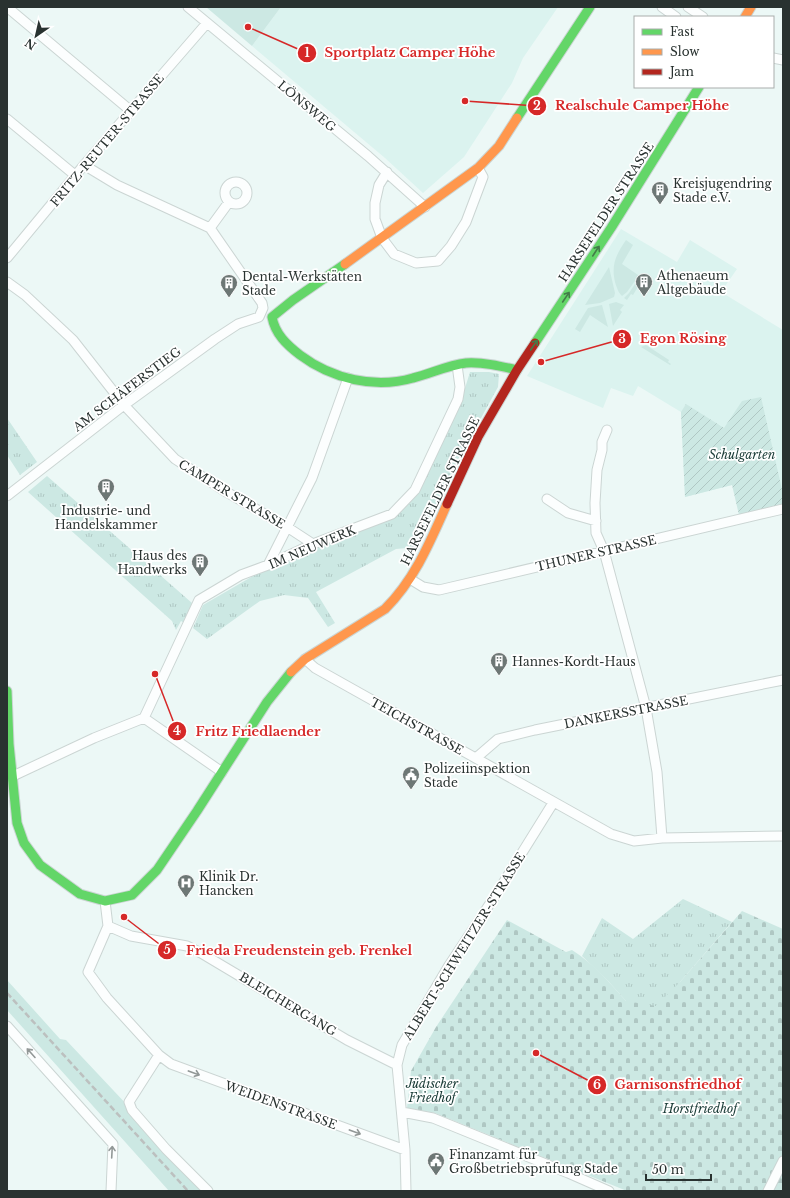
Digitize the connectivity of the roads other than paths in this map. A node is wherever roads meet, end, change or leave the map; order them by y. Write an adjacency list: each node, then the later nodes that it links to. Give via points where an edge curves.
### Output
1 (7, 7): 12 (street)
2 (188, 7): 10 (street, LÖNSWEG)
3 (590, 7): 15 (main road, via 499,146)
4 (662, 7): 7 (street)
5 (688, 7): 8 (street)
6 (751, 7): 9 (main road)
7 (675, 16)
8 (702, 16)
9 (746, 16)
10 (207, 23): 12 (street, FRITZ-REUTER-STRASSE); 16 (street, LÖNSWEG)
11 (698, 88): 25 (main road, HARSEFELDER STRASSE, one-way to 11, via 611,228)
12 (131, 111): 14 (street, FRITZ-REUTER-STRASSE)
13 (7, 120): 17 (street)
14 (84, 165): 17 (street, FRITZ-REUTER-STRASSE); 20 (street, via 117,185)
15 (478, 168): 19 (main road); 21 (street, via 483,177 466,222 438,262 416,264 394,254)
16 (387, 172): 19 (street, LÖNSWEG); 21 (street, via 378,185 375,203 375,219)
17 (76, 176): 22 (street, FRITZ-REUTER-STRASSE)
18 (229, 202): 20 (street)
19 (425, 207): 21 (main road)
20 (210, 228): 27 (street, AM SCHÄFERSTIEG, via 262,303 263,308 259,317 238,324 214,339)
21 (382, 238): 26 (main road, via 272,317 272,324 288,345 308,361)
22 (7, 258)
23 (7, 282): 27 (street, CAMPER STRASSE, via 26,295 74,340)
24 (457, 365): 25 (main road, via 488,363); 26 (main road, via 405,381 376,383); 34 (street, IM NEUWERK, via 460,387 458,399 415,490 392,514)
25 (517, 370): 37 (main road, HARSEFELDER STRASSE, via 478,436 421,561)
26 (348, 378): 33 (street, via 312,478)
27 (124, 405): 29 (street, AM SCHÄFERSTIEG); 33 (street, CAMPER STRASSE, via 175,459)
28 (607, 430): 32 (street, via 597,470)
29 (7, 496)
30 (546, 500): 32 (street, via 568,513)
31 (783, 509): 35 (street, THUNER STRASSE)
32 (596, 521): 35 (street, via 596,533)
33 (288, 527): 34 (street, CAMPER STRASSE); 36 (street)
34 (313, 544): 36 (street, IM NEUWERK)
35 (604, 551): 37 (street, THUNER STRASSE, via 439,590 423,587); 42 (street)
36 (268, 565): 43 (street, IM NEUWERK, via 241,575 199,600)
37 (410, 579): 38 (main road, HARSEFELDER STRASSE, via 385,609)
38 (305, 659): 45 (street, TEICHSTRASSE, via 315,668); 46 (main road, HARSEFELDER STRASSE, via 288,675 267,702)
39 (783, 680): 42 (street, DANKERSSTRASSE)
40 (7, 691): 41 (main road, HARSEFELDER STRASSE)
41 (7, 708): 44 (main road, HARSEFELDER STRASSE)
42 (646, 708): 45 (street, DANKERSSTRASSE, via 498,739); 50 (street, via 657,772)
43 (144, 718): 46 (street); 47 (street)
44 (8, 742): 47 (main road, HARSEFELDER STRASSE)
45 (476, 758): 48 (street, TEICHSTRASSE)
46 (222, 772): 51 (main road, HARSEFELDER STRASSE, via 157,870 132,895)
47 (13, 776): 51 (main road, HARSEFELDER STRASSE, via 17,823 24,843 40,865 80,894)
48 (553, 803): 50 (street, TEICHSTRASSE, via 611,834 634,841); 55 (street, ALBERT-SCHWEITZER-STRASSE, via 448,967 402,1045)
49 (783, 836): 50 (street, TEICHSTRASSE)
50 (662, 838)
51 (105, 901): 52 (street)
52 (108, 926): 54 (street, WEIDENSTRASSE, via 88,972 107,998); 55 (street, BLEICHERGANG, via 131,936 187,946 347,1040)
53 (7, 1026): 59 (street, one-way to 53, via 113,1144)
54 (159, 1055): 57 (street, WEIDENSTRASSE, one-way to 57, via 171,1064); 60 (street, via 129,1102 132,1110 166,1149)
55 (397, 1065): 56 (street, ALBERT-SCHWEITZER-STRASSE)
56 (402, 1112): 57 (street, ALBERT-SCHWEITZER-STRASSE); 62 (street, via 433,1118)
57 (405, 1150): 61 (street, ALBERT-SCHWEITZER-STRASSE)
58 (783, 1161): 63 (street)
59 (110, 1191)
60 (208, 1191)
61 (406, 1191)
62 (609, 1191)
63 (768, 1191)

